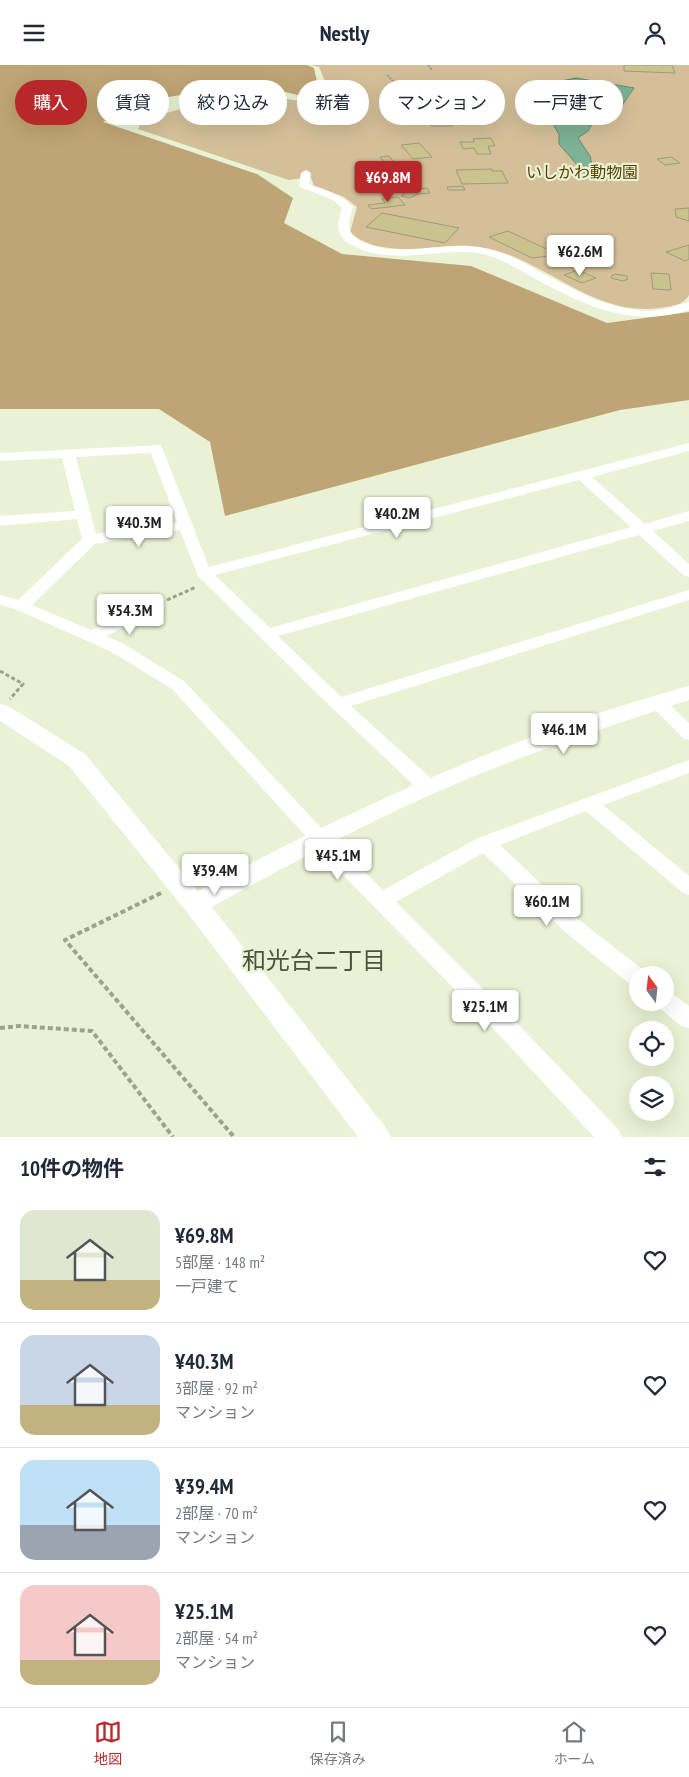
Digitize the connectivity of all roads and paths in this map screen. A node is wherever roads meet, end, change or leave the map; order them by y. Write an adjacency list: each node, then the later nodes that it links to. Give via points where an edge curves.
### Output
1 (428, 65): 2 (path)
2 (432, 70)
3 (387, 75): 4 (path)
4 (392, 80)
5 (306, 173): 6 (street, via 304,185 337,198 348,207 342,229 345,236 367,248 409,253 486,252 618,311 656,313)
6 (689, 305)
7 (689, 447): 10 (street)
8 (68, 453): 9 (street); 11 (street); 14 (street, via 156,448)
9 (0, 457)
10 (582, 475): 15 (street); 18 (street)
11 (83, 514): 13 (street); 16 (street)
12 (689, 516): 15 (street)
13 (0, 521)
14 (184, 525): 16 (street); 18 (street)
15 (641, 528): 17 (street); 23 (street)
16 (90, 540): 21 (street)
17 (689, 571)
18 (207, 576): 22 (path); 23 (street)
19 (689, 595): 28 (street)
20 (0, 600): 21 (street)
21 (21, 606): 24 (street)
22 (153, 607): 24 (street)
23 (266, 634): 28 (street)
24 (93, 636): 34 (street, via 178,685)
25 (0, 671): 29 (path, via 24,684)
26 (689, 693): 27 (street)
27 (658, 703): 30 (street); 32 (street, via 502,756)
28 (338, 704): 32 (street)
29 (3, 707): 36 (street, via 77,760)
30 (689, 734)
31 (689, 766): 33 (street)
32 (428, 787): 34 (street)
33 (588, 803): 35 (street); 37 (street)
34 (318, 837): 38 (street); 39 (street)
35 (485, 843): 38 (street); 40 (street, via 572,926)
36 (179, 884): 39 (street); 45 (path, via 65,939)
37 (689, 887)
38 (383, 900): 47 (street)
39 (195, 904): 46 (street)
40 (629, 972)
41 (674, 1007): 42 (street)
42 (689, 1019)
43 (0, 1028): 44 (path, via 19,1026 92,1031)
44 (173, 1137)
45 (234, 1137)
46 (376, 1137)
47 (610, 1137)

